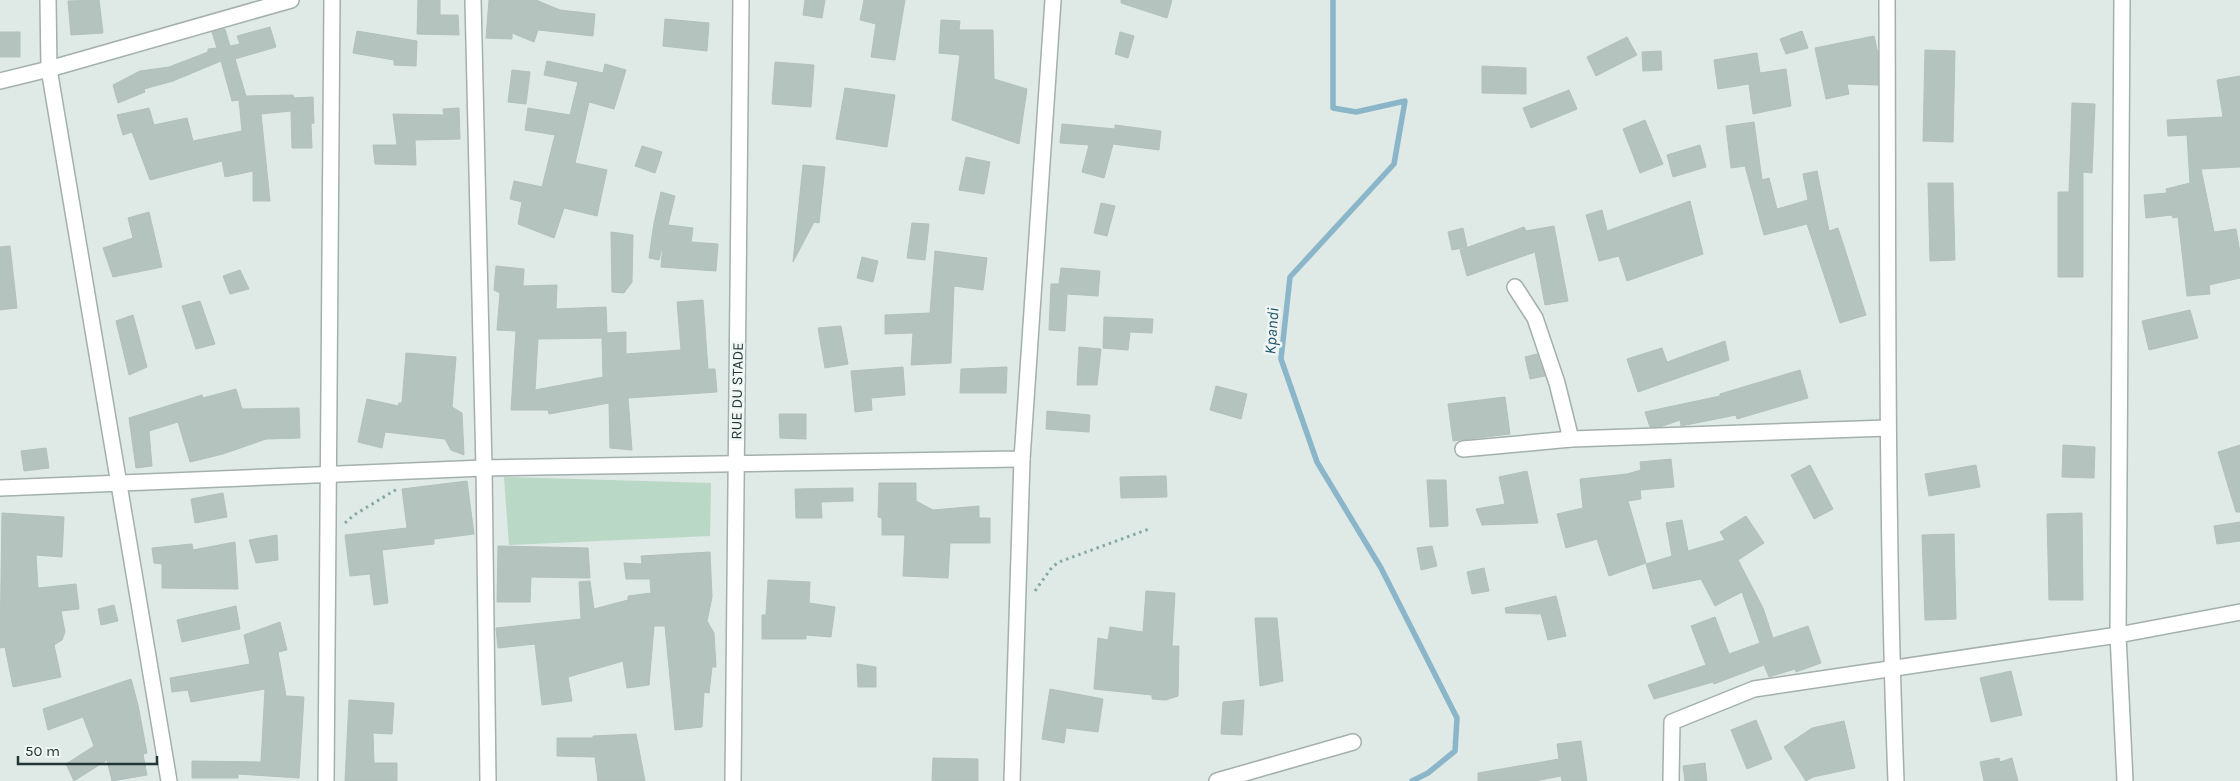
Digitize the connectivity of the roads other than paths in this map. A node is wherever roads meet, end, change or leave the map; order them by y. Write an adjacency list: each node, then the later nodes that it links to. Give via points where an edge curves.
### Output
1 (48, 0): 9 (street)
2 (291, 0): 9 (street)
3 (332, 0): 18 (street)
4 (473, 0): 17 (street)
5 (741, 0): 16 (street, RUE DU STADE)
6 (1052, 0): 15 (street)
7 (1888, 0): 12 (street)
8 (2122, 0): 22 (street)
9 (49, 69): 10 (street); 19 (street)
10 (0, 81)
11 (1515, 287): 13 (street, via 1535,318 1557,383)
12 (1888, 428): 13 (street); 23 (street)
13 (1571, 439): 14 (street)
14 (1463, 449)
15 (1022, 459): 16 (street); 29 (street)
16 (736, 463): 17 (street); 28 (street, RUE DU STADE)
17 (484, 468): 18 (street); 27 (street)
18 (328, 473): 19 (street); 26 (street)
19 (118, 484): 20 (street); 25 (street)
20 (0, 488)
21 (2240, 612): 22 (street)
22 (2118, 635): 23 (street); 33 (street)
23 (1892, 669): 31 (street, via 1754,689 1672,722); 32 (street)
24 (1353, 742): 30 (street)
25 (169, 781)
26 (326, 781)
27 (488, 781)
28 (734, 781)
29 (1012, 781)
30 (1217, 781)
31 (1671, 781)
32 (1896, 781)
33 (2125, 781)

